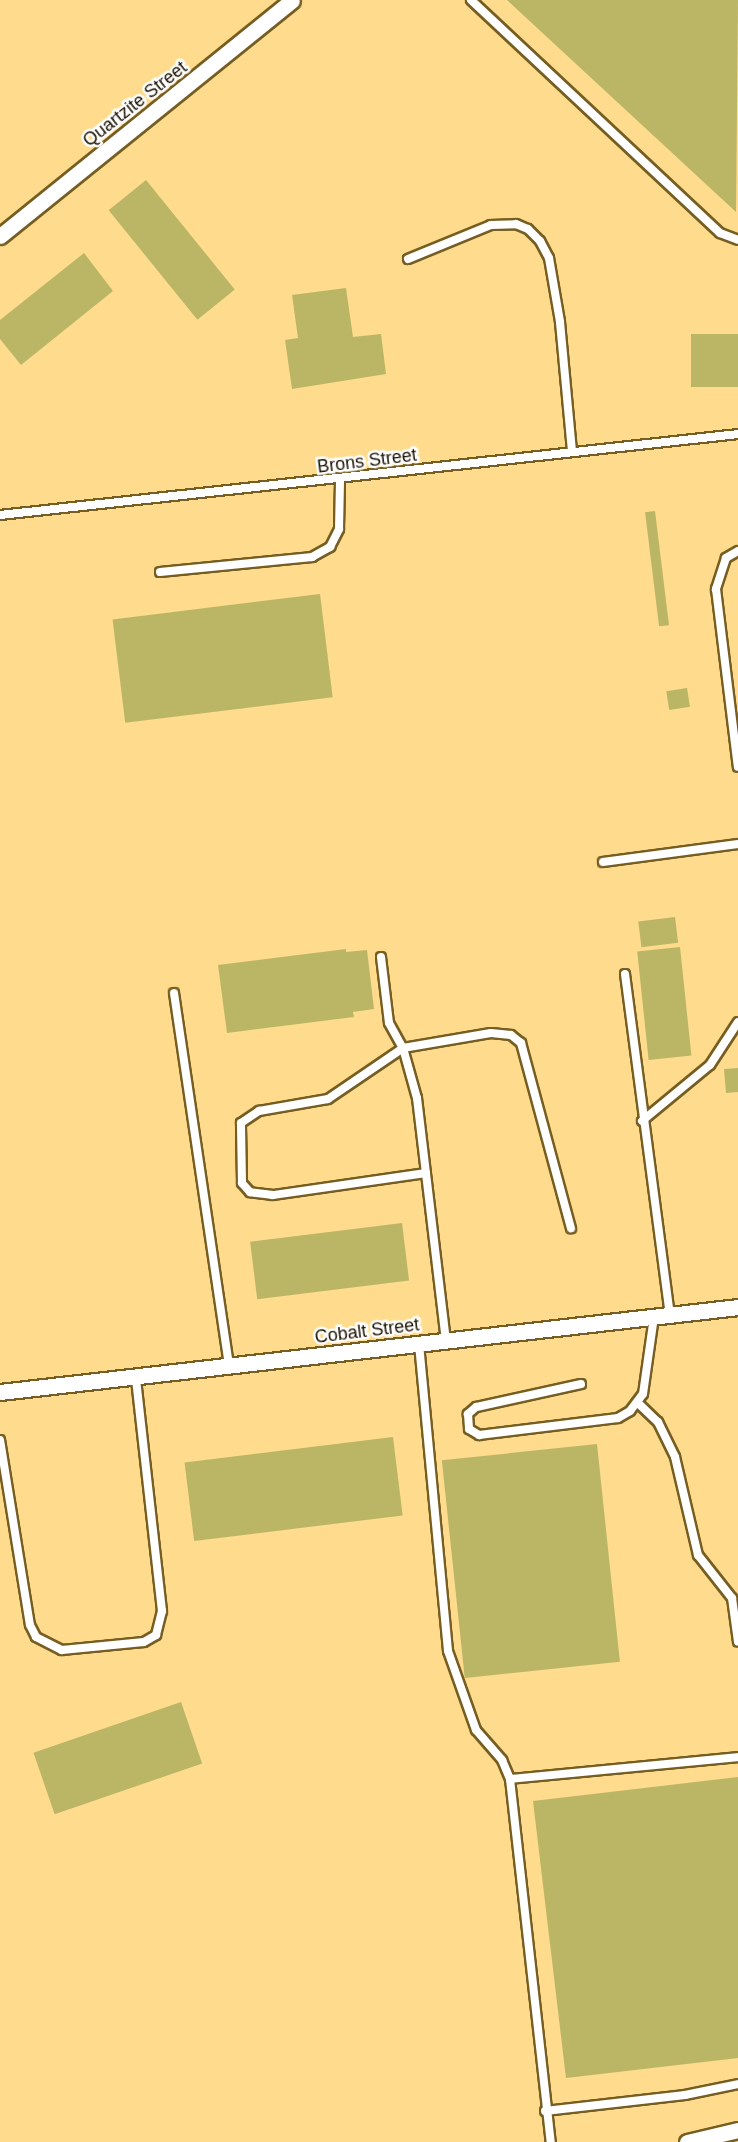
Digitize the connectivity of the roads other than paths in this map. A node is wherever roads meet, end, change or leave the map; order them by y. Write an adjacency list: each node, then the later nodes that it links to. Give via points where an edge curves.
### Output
1 (292, 0): 3 (street, Quartzite Street)
2 (471, 0): 4 (lane, via 720,233)
3 (0, 236)
4 (738, 240)
5 (408, 259): 7 (lane, via 491,225 516,224 540,241 549,258 560,322)
6 (738, 434): 7 (lane, Brons Street)
7 (572, 451): 8 (lane, Brons Street)
8 (340, 480): 9 (lane, Brons Street); 11 (lane, via 339,529 330,547 312,556)
9 (0, 515)
10 (738, 551): 13 (lane, via 726,558 716,589)
11 (160, 572)
12 (738, 680): 13 (lane)
13 (727, 681): 14 (lane)
14 (738, 767)
15 (738, 844): 16 (lane)
16 (603, 861)
17 (381, 957): 21 (lane, via 389,1023)
18 (625, 974): 22 (lane)
19 (174, 993): 29 (lane)
20 (738, 1022): 22 (lane, via 710,1065)
21 (403, 1048): 23 (lane, via 417,1098); 23 (lane, via 328,1099 259,1111 243,1119 242,1183 250,1192 273,1195); 24 (lane, via 491,1033 511,1035 521,1043)
22 (642, 1120): 26 (lane)
23 (426, 1173): 27 (lane)
24 (571, 1228)
25 (738, 1307): 26 (street, Cobalt Street)
26 (662, 1316): 27 (street, Cobalt Street); 33 (lane)
27 (447, 1341): 28 (street, Cobalt Street)
28 (419, 1344): 29 (street, Cobalt Street); 37 (lane, via 448,1650 476,1730 502,1760)
29 (229, 1367): 30 (street, Cobalt Street)
30 (136, 1378): 32 (street, Cobalt Street); 34 (lane, via 162,1611 156,1635 144,1642 62,1650 46,1646 36,1637 30,1625)
31 (581, 1384): 33 (lane, via 476,1407 468,1414 469,1429 478,1435 618,1418)
32 (0, 1392)
33 (638, 1403): 35 (lane, via 658,1422 675,1457 698,1555 732,1598)
34 (0, 1440)
35 (738, 1642)
36 (738, 1757): 37 (lane)
37 (510, 1779): 39 (lane)
38 (738, 2084): 39 (lane, via 685,2096)
39 (545, 2111): 41 (lane)
40 (730, 2135): 42 (street)
41 (551, 2142)
42 (687, 2142)

